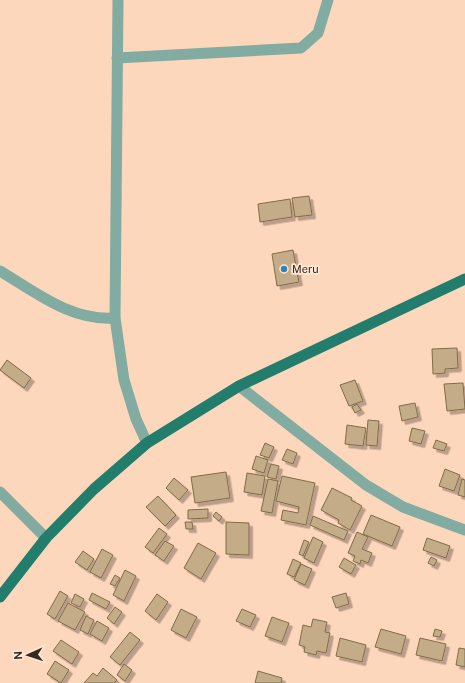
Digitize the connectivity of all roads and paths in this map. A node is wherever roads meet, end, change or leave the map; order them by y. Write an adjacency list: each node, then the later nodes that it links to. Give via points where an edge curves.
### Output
1 (118, 0): 3 (street)
2 (328, 0): 3 (street, via 318,34 301,48)
3 (117, 58): 6 (street)
4 (0, 271): 6 (street, via 65,310 81,315)
5 (465, 279): 7 (main road)
6 (115, 318): 8 (street, via 124,380 136,419)
7 (239, 386): 8 (main road); 10 (street, via 366,485 403,506)
8 (147, 443): 11 (main road, via 94,489)
9 (0, 492): 11 (street)
10 (465, 530)
11 (46, 538): 12 (main road)
12 (0, 597)

